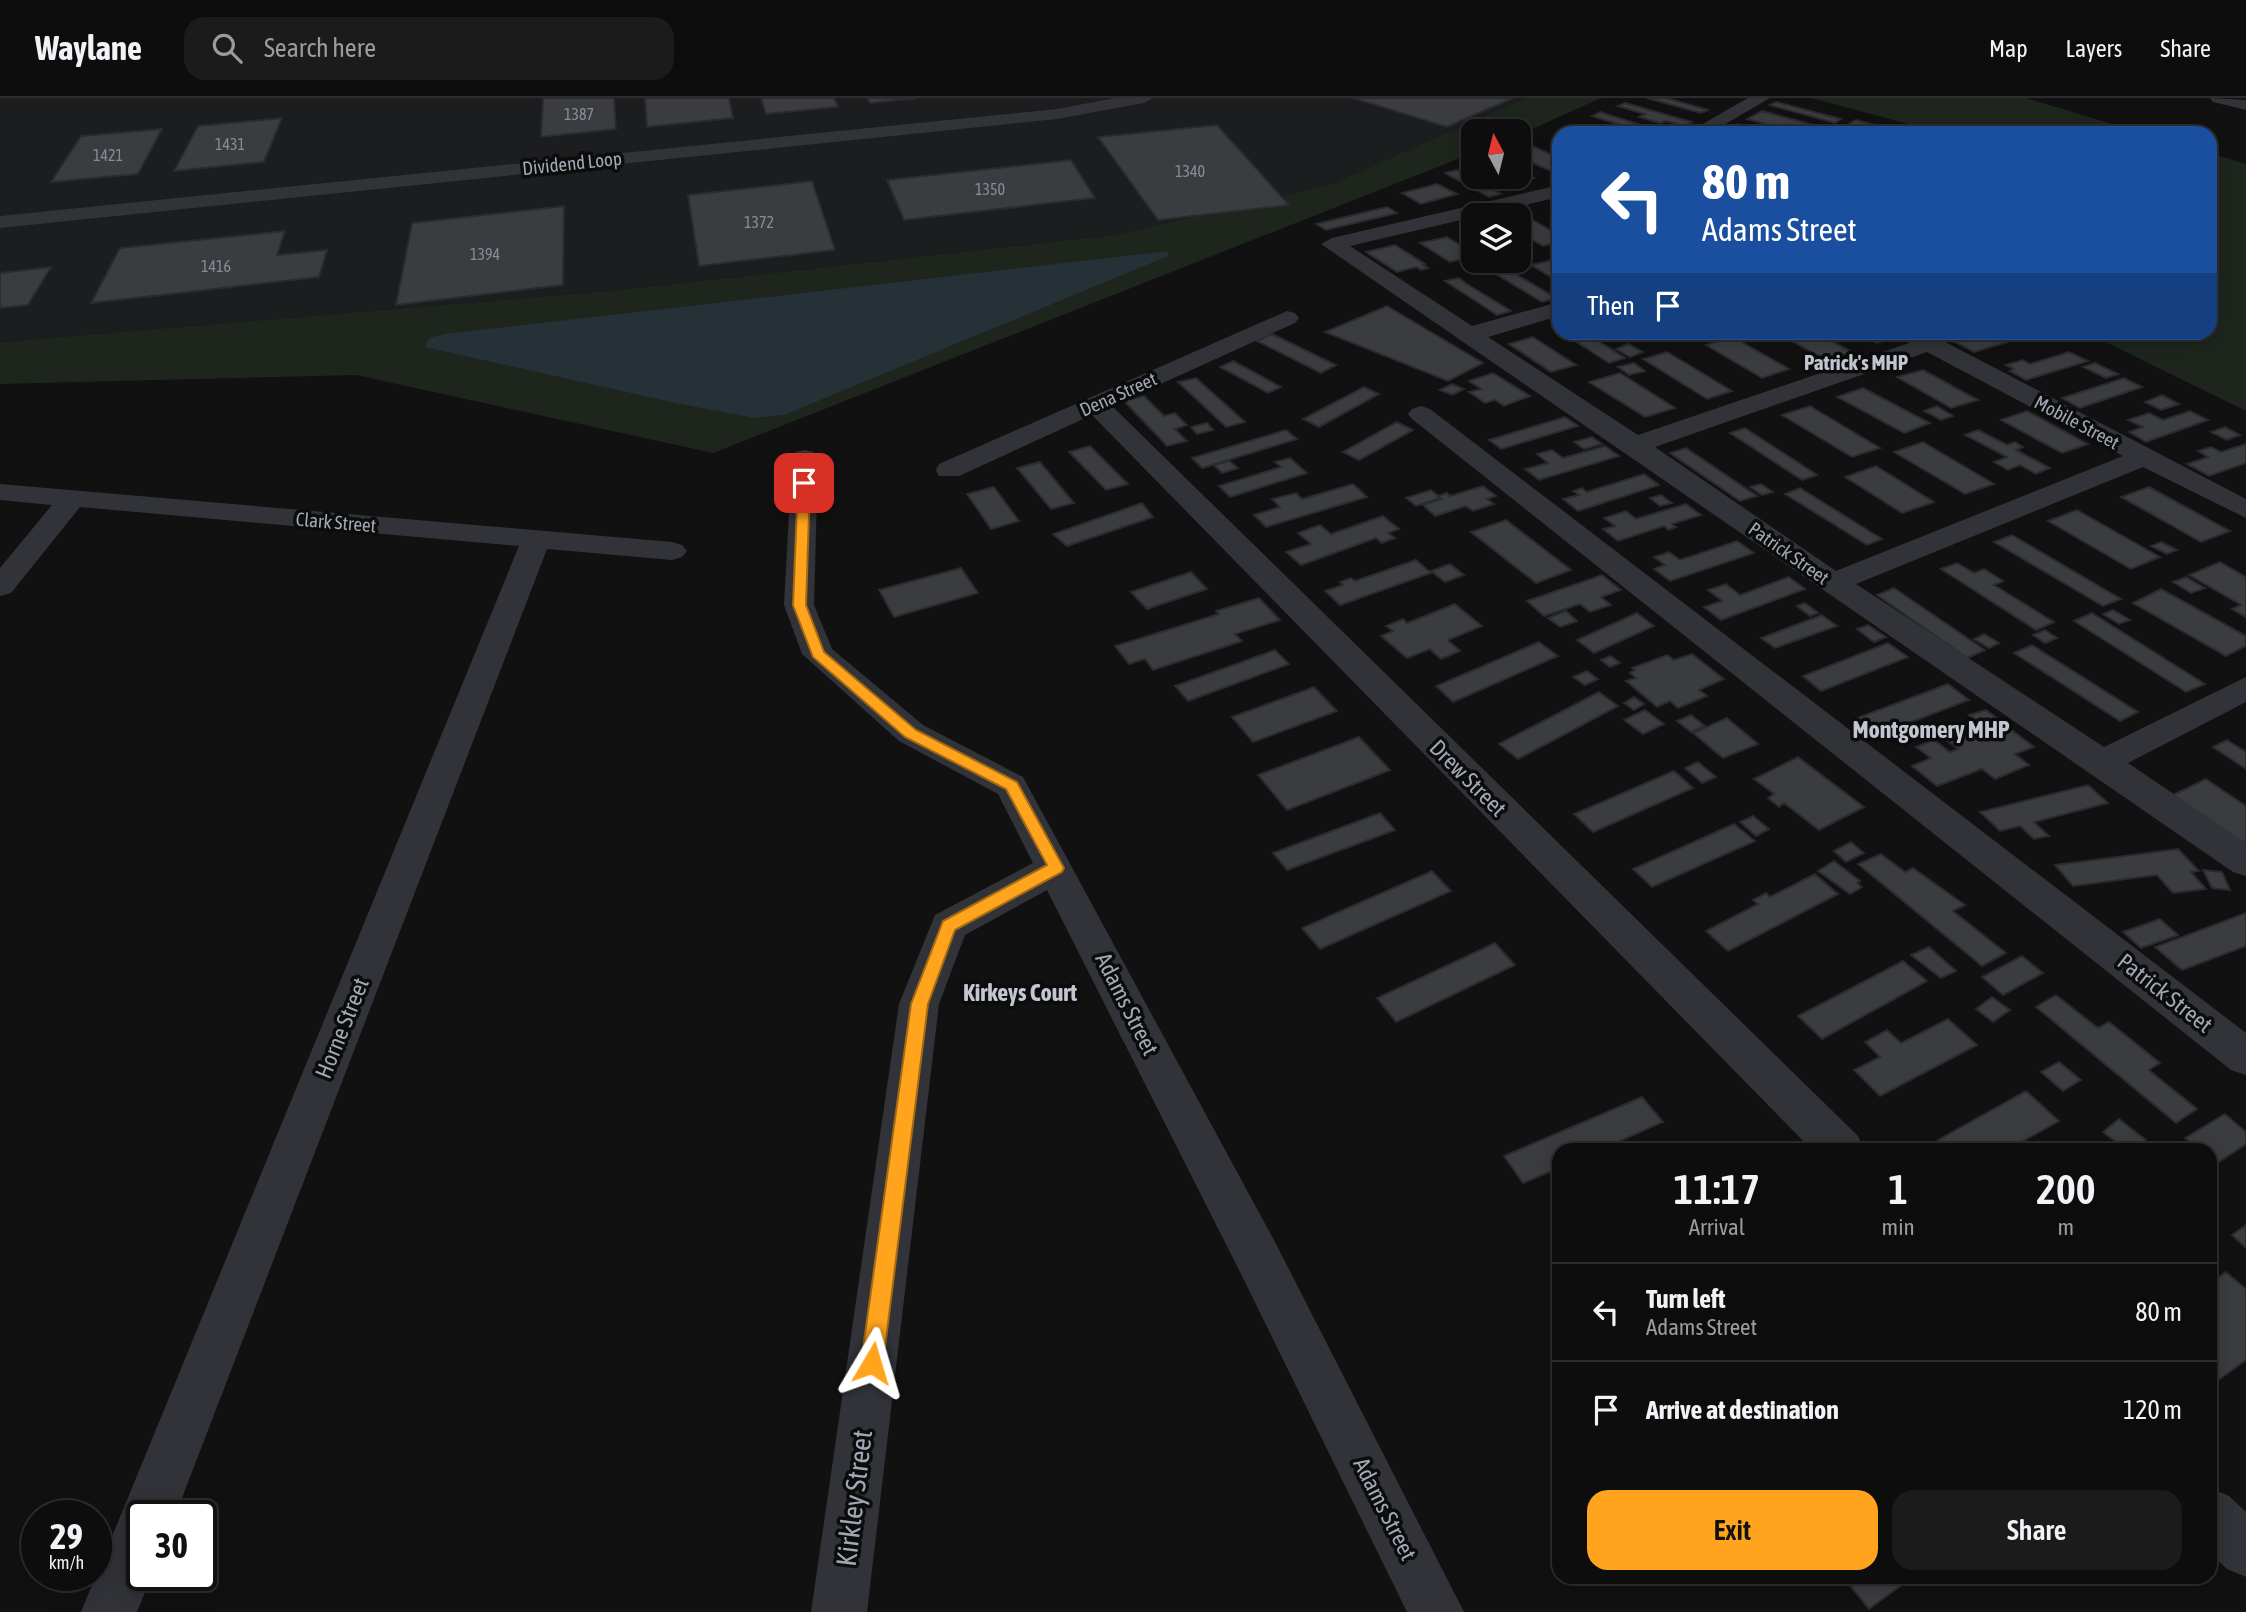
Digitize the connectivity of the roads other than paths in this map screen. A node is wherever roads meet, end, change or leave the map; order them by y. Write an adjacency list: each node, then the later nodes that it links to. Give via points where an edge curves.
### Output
1 (1144, 98): 7 (street, Dividend Loop, via 1057,114)
2 (1761, 98): 5 (street)
3 (2219, 98): 4 (street)
4 (2246, 105)
5 (1709, 126)
6 (1552, 193): 10 (street, Patrick Street, via 1332,244)
7 (0, 222)
8 (1552, 311): 10 (street)
9 (1287, 318): 13 (street, Dena Street)
10 (1468, 335): 15 (street, Patrick Street)
11 (1913, 340): 15 (street)
12 (1922, 340): 16 (street, Mobile Street)
13 (1096, 404): 18 (street, Dena Street); 31 (street, Drew Street)
14 (1420, 414): 30 (street, Patrick Street)
15 (1635, 445): 24 (street, Patrick Street)
16 (2144, 457): 21 (street, Mobile Street); 24 (street)
17 (805, 458): 29 (street, Adams Street, via 799,605 818,654 911,733 1011,786)
18 (949, 470)
19 (0, 492): 20 (street, Clark Street)
20 (72, 499): 22 (street, Clark Street); 25 (street)
21 (2246, 510)
22 (536, 540): 23 (street, Clark Street); 32 (street, Horne Street)
23 (672, 551)
24 (1833, 583): 27 (street, Patrick Street)
25 (0, 587)
26 (2246, 688): 27 (street)
27 (2102, 762): 28 (street, Patrick Street)
28 (2246, 862)
29 (1056, 868): 37 (street, Kirkley Street, via 948,926 919,1004); 38 (street, Adams Street)
30 (2246, 1057)
31 (1835, 1143)
32 (154, 1500)
33 (2217, 1522): 34 (street)
34 (2246, 1550)
35 (126, 1570): 36 (street)
36 (109, 1612)
37 (839, 1612)
38 (1436, 1612)

